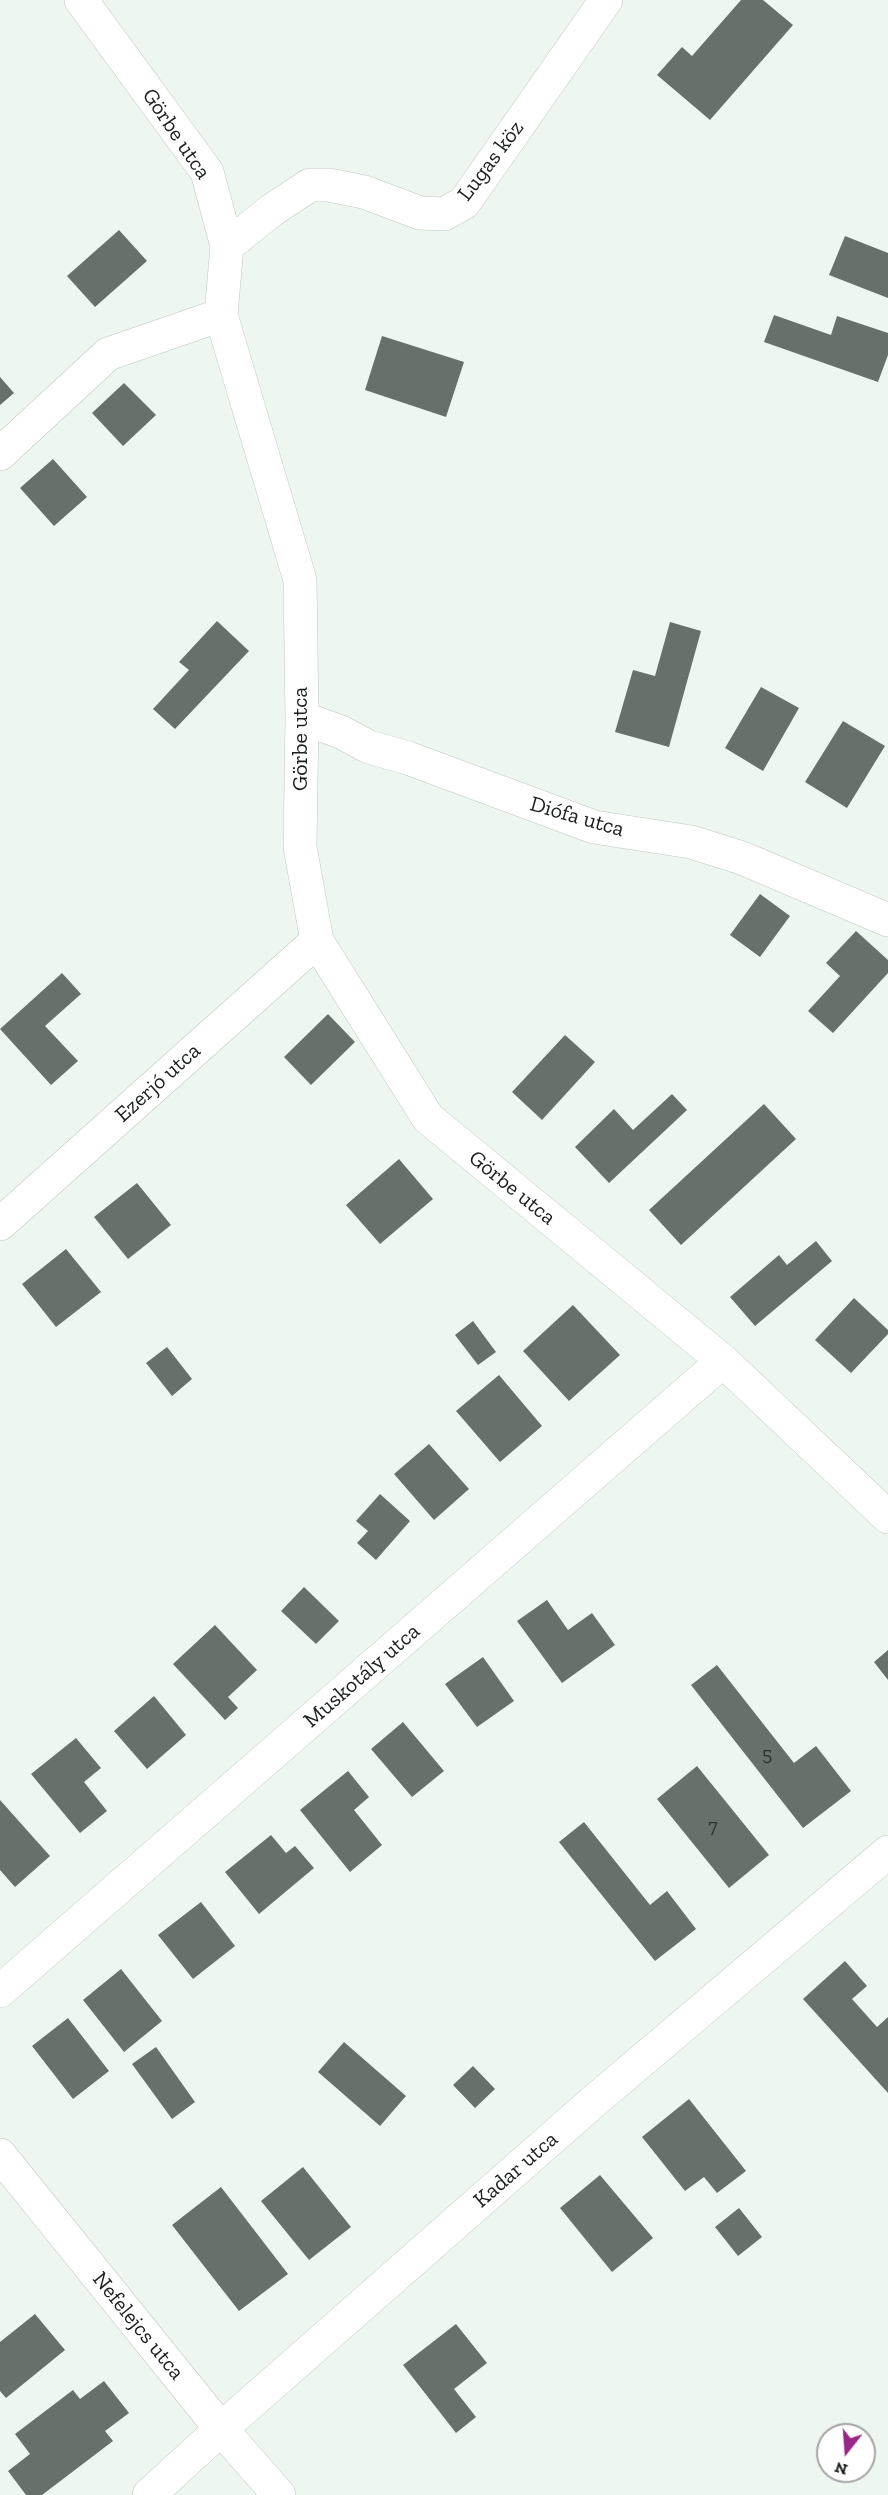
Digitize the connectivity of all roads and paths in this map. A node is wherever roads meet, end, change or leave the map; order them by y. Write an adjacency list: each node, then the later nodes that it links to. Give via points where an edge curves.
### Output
1 (81, 0): 3 (street, Görbe utca, via 207,172)
2 (606, 0): 3 (street, Lugas köz, via 464,203 444,214 420,213 364,192 310,185)
3 (227, 246): 4 (street, Görbe utca)
4 (221, 315): 5 (street, via 108,354); 6 (street, Görbe utca, via 300,580)
5 (0, 454)
6 (302, 718): 7 (street, Diófa utca, via 369,747 594,826 691,842 742,858); 8 (street, Görbe utca, via 300,847)
7 (888, 920)
8 (317, 941): 9 (street, Ezerjó utca); 10 (street, Görbe utca, via 428,1118)
9 (0, 1224)
10 (723, 1361): 11 (street, Görbe utca); 13 (street, Muskotály utca)
11 (888, 1517)
12 (888, 1852): 15 (street, Kadar utca, via 593,2102)
13 (0, 1991)
14 (0, 2155): 15 (street, Nefelejcs utca)
15 (221, 2428): 16 (street, Kadar utca); 17 (street, Nefelejcs utca)
16 (149, 2495)
17 (279, 2495)

